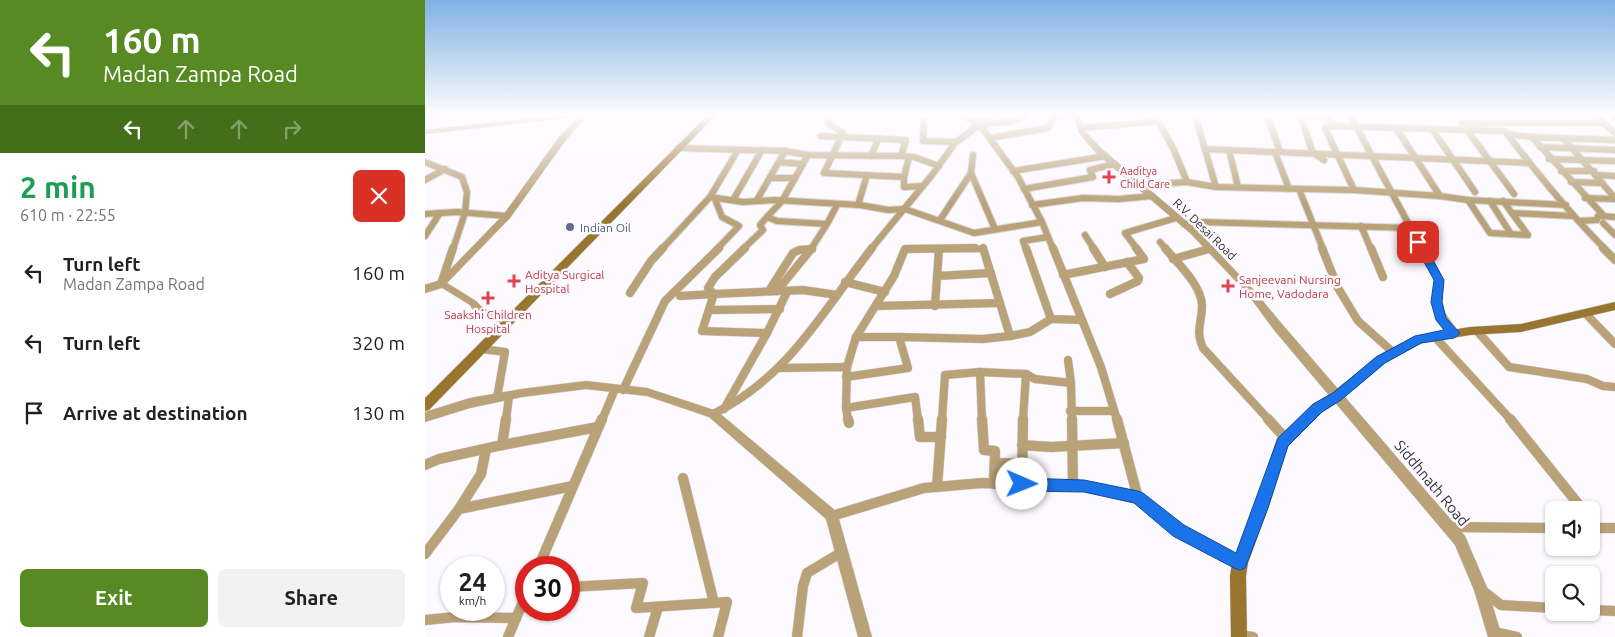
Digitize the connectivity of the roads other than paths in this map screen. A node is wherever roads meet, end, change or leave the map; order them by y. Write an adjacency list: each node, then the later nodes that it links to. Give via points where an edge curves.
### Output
1 (558, 145): 100 (street)
2 (681, 145): 23 (main road)
3 (838, 145): 35 (street)
4 (876, 145): 38 (street)
5 (905, 145): 39 (street)
6 (924, 145): 7 (street)
7 (954, 145): 54 (street)
8 (995, 145): 56 (street)
9 (1095, 145): 40 (street, R.V. Desai Road)
10 (1170, 145): 66 (street)
11 (1204, 145): 25 (street)
12 (1276, 145): 31 (street)
13 (1311, 145): 32 (street)
14 (1332, 145): 34 (street)
15 (1366, 145): 37 (street)
16 (1406, 145): 42 (street)
17 (1442, 145): 43 (street)
18 (1477, 145): 47 (street)
19 (1515, 145): 53 (street)
20 (1538, 145): 22 (street)
21 (1569, 145): 24 (street)
22 (1540, 147): 24 (street); 44 (street)
23 (678, 148): 26 (street); 150 (main road)
24 (1572, 148): 29 (street); 45 (street)
25 (1205, 149): 28 (street); 71 (street)
26 (738, 150): 27 (street); 82 (street)
27 (762, 150): 30 (street); 85 (street)
28 (1229, 150): 31 (street); 72 (street)
29 (1615, 150)
30 (785, 151): 33 (street); 50 (street)
31 (1278, 152): 32 (street); 73 (street)
32 (1313, 153): 34 (street); 46 (street)
33 (808, 154): 35 (street); 51 (street)
34 (1336, 154): 37 (street); 76 (street)
35 (832, 155): 38 (street); 60 (street, via 824,174)
36 (973, 155): 58 (street)
37 (1372, 155): 42 (street); 78 (street)
38 (871, 156): 39 (street)
39 (901, 156): 41 (street)
40 (1107, 156): 52 (street, R.V. Desai Road); 56 (street)
41 (909, 157): 54 (street); 62 (street)
42 (1414, 157): 43 (street); 81 (street)
43 (1451, 158): 47 (street); 77 (street)
44 (1549, 159): 45 (street); 57 (street)
45 (1581, 159): 48 (street); 59 (street)
46 (1324, 160)
47 (1488, 160): 53 (street); 79 (street)
48 (1615, 160)
49 (425, 162): 55 (street)
50 (779, 162): 51 (street); 63 (street)
51 (803, 164): 64 (street)
52 (1115, 164): 69 (street, R.V. Desai Road); 74 (street, via 1091,170 1093,178)
53 (1529, 164): 94 (street)
54 (939, 166): 70 (street)
55 (445, 169): 65 (street); 97 (street, via 462,177 467,192)
56 (1013, 171): 74 (street)
57 (1561, 171): 59 (street); 67 (street)
58 (971, 173): 105 (street); 113 (street)
59 (1595, 173): 61 (street); 68 (street)
60 (867, 175): 62 (street); 92 (street)
61 (1615, 176)
62 (904, 177): 70 (street, via 904,186)
63 (770, 178): 64 (street); 86 (street)
64 (795, 178): 89 (street)
65 (425, 180)
66 (1187, 182): 69 (street); 71 (street)
67 (1571, 182): 68 (street); 83 (street)
68 (1602, 183): 84 (street)
69 (1139, 185): 80 (street, R.V. Desai Road)
70 (923, 186): 95 (street)
71 (1216, 187): 72 (street)
72 (1238, 187): 73 (street)
73 (1289, 188): 75 (street)
74 (1024, 189): 93 (street)
75 (1299, 189): 76 (street); 110 (street)
76 (1354, 190): 78 (street)
77 (1475, 192)
78 (1392, 194): 81 (street); 112 (street)
79 (1514, 194)
80 (1152, 196): 93 (street, via 1083,198); 106 (street, R.V. Desai Road)
81 (1439, 196): 87 (street)
82 (712, 198): 85 (street); 137 (street, via 651,261); 170 (street, via 722,217 739,226 665,302)
83 (1585, 198): 84 (street); 104 (street)
84 (1615, 199)
85 (733, 200): 86 (street)
86 (757, 200): 89 (street)
87 (1467, 200): 90 (street); 114 (street, via 1490,233)
88 (1503, 200): 90 (street); 94 (street); 98 (street)
89 (782, 201): 91 (street); 102 (street)
90 (1490, 202): 114 (street)
91 (837, 205): 92 (street); 109 (street)
92 (858, 205): 95 (street)
93 (1032, 205): 108 (street)
94 (1566, 205): 101 (street)
95 (905, 209): 105 (street); 131 (street)
96 (440, 213): 97 (street); 99 (street); 117 (street)
97 (465, 213): 100 (street); 132 (street)
98 (1512, 213): 101 (street); 114 (street, via 1528,235)
99 (425, 214)
100 (507, 216): 132 (street)
101 (1572, 216): 107 (street)
102 (767, 217): 109 (street, via 777,221); 138 (street, via 760,225 763,230 715,277 708,288)
103 (1615, 217): 104 (street)
104 (1603, 219): 107 (street, via 1598,216 1597,220); 116 (street)
105 (940, 220): 113 (street, via 974,233)
106 (1180, 221): 110 (street); 122 (street, R.V. Desai Road); 125 (street, via 1125,233 1144,259)
107 (1579, 221): 124 (street)
108 (1042, 222): 113 (street); 118 (street)
109 (827, 224): 120 (street)
110 (1313, 225): 111 (street); 161 (street, via 1338,288 1358,321)
111 (1361, 226): 112 (street); 130 (street)
112 (1411, 228): 153 (street, via 1439,280 1436,302 1441,320)
113 (995, 229)
114 (1511, 234)
115 (1085, 235): 126 (street)
116 (1615, 235)
117 (425, 236)
118 (1048, 237): 128 (street); 149 (street, via 1023,241)
119 (1160, 242): 123 (street)
120 (812, 248): 134 (street); 134 (street, via 793,253)
121 (939, 249): 127 (street, via 983,248); 129 (street); 136 (street, via 905,249)
122 (1209, 249): 123 (street); 171 (street, R.V. Desai Road, via 1249,290)
123 (1173, 259): 182 (street, via 1201,301 1197,333 1203,348)
124 (1615, 260)
125 (1127, 262): 126 (street); 139 (street, via 1139,281)
126 (1105, 267): 128 (street)
127 (991, 273): 129 (street); 142 (street)
128 (1063, 275): 151 (street)
129 (937, 276): 144 (street)
130 (1383, 277)
131 (845, 282): 136 (street); 140 (street)
132 (441, 284): 133 (street); 150 (street, via 473,303 480,312)
133 (425, 289)
134 (773, 291): 135 (street); 138 (street)
135 (787, 292): 140 (street, via 803,290); 146 (street)
136 (885, 292): 143 (street)
137 (630, 293)
138 (714, 294): 141 (street); 147 (street)
139 (1110, 294)
140 (837, 295): 164 (street)
141 (680, 296)
142 (1000, 303): 144 (street); 155 (street)
143 (876, 306): 144 (street); 157 (street)
144 (935, 306)
145 (1615, 306): 148 (main road)
146 (780, 309): 147 (street); 154 (street)
147 (711, 310): 154 (street, via 702,331)
148 (1586, 314): 152 (main road, via 1521,328); 159 (street)
149 (1051, 319): 151 (street); 155 (street, via 1030,332)
150 (509, 320): 160 (main road)
151 (1081, 320): 175 (street, via 1101,367)
152 (1477, 331): 153 (main road); 169 (street, via 1509,367 1587,379)
153 (1454, 333): 156 (main road)
154 (767, 334): 176 (street)
155 (1010, 336): 158 (street, via 983,339)
156 (1435, 336): 161 (main road, via 1419,339); 198 (street, via 1520,430)
157 (856, 337): 158 (street); 163 (street)
158 (899, 337): 167 (street, via 908,368)
159 (1615, 344)
160 (482, 349): 172 (street, via 505,352); 173 (main road)
161 (1394, 353): 171 (main road)
162 (1068, 360): 168 (street)
163 (847, 367): 164 (street); 167 (street)
164 (779, 368): 176 (street, via 762,384)
165 (980, 372): 166 (street); 181 (street, via 945,375); 188 (street, via 984,450 995,451)
166 (1026, 374): 168 (street, via 1035,379); 185 (street)
167 (846, 377): 174 (street)
168 (1071, 383): 177 (street)
169 (1615, 387)
170 (619, 389): 172 (street, via 587,385); 176 (street, via 647,392); 180 (street)
171 (1335, 394): 182 (main road); 202 (street, Siddhnath Road)
172 (503, 397): 178 (street); 184 (street)
173 (426, 403)
174 (846, 408): 179 (street); 181 (street, via 915,397 920,437)
175 (1114, 411): 177 (street); 183 (street)
176 (718, 412): 200 (street)
177 (1070, 412): 186 (street)
178 (425, 417)
179 (849, 423)
180 (598, 427): 184 (street); 194 (street)
181 (941, 438): 196 (street)
182 (1285, 439): 208 (main road)
183 (1124, 444): 186 (street); 197 (street)
184 (502, 445): 187 (street)
185 (1022, 445): 186 (street); 189 (street)
186 (1071, 445): 195 (street)
187 (486, 449): 190 (street); 199 (street, via 483,472)
188 (995, 463): 189 (street); 192 (street)
189 (1022, 464): 193 (street)
190 (425, 465)
191 (683, 478): 211 (street)
192 (994, 484): 193 (street); 196 (street)
193 (1022, 484): 195 (street)
194 (573, 486): 199 (street); 207 (street)
195 (1073, 486): 197 (street)
196 (937, 487): 200 (street)
197 (1138, 498): 208 (street, via 1179,530)
198 (1576, 501)
199 (459, 509): 206 (street)
200 (832, 516): 205 (street)
201 (1600, 526): 204 (street)
202 (1449, 527): 203 (street); 210 (street, Siddhnath Road, via 1460,541)
203 (1545, 528)
204 (1615, 528)
205 (842, 552): 224 (street, via 807,573); 225 (street)
206 (425, 554)
207 (543, 556)
208 (1240, 563): 220 (main road)
209 (580, 586): 212 (street, via 643,583 636,608)
210 (1481, 590): 213 (street, via 1501,605); 219 (street, Siddhnath Road)
211 (714, 603): 212 (street); 223 (street, via 727,602)
212 (658, 607): 222 (street)
213 (1545, 607)
214 (1600, 610): 215 (street)
215 (1615, 611)
216 (515, 618): 217 (street)
217 (425, 620)
218 (515, 620): 221 (street)
219 (1495, 634): 227 (street)
220 (1239, 636): 226 (street)
221 (508, 637)
222 (649, 637)
223 (718, 637)
224 (797, 637)
225 (865, 637)
226 (1253, 637)
227 (1517, 637)

